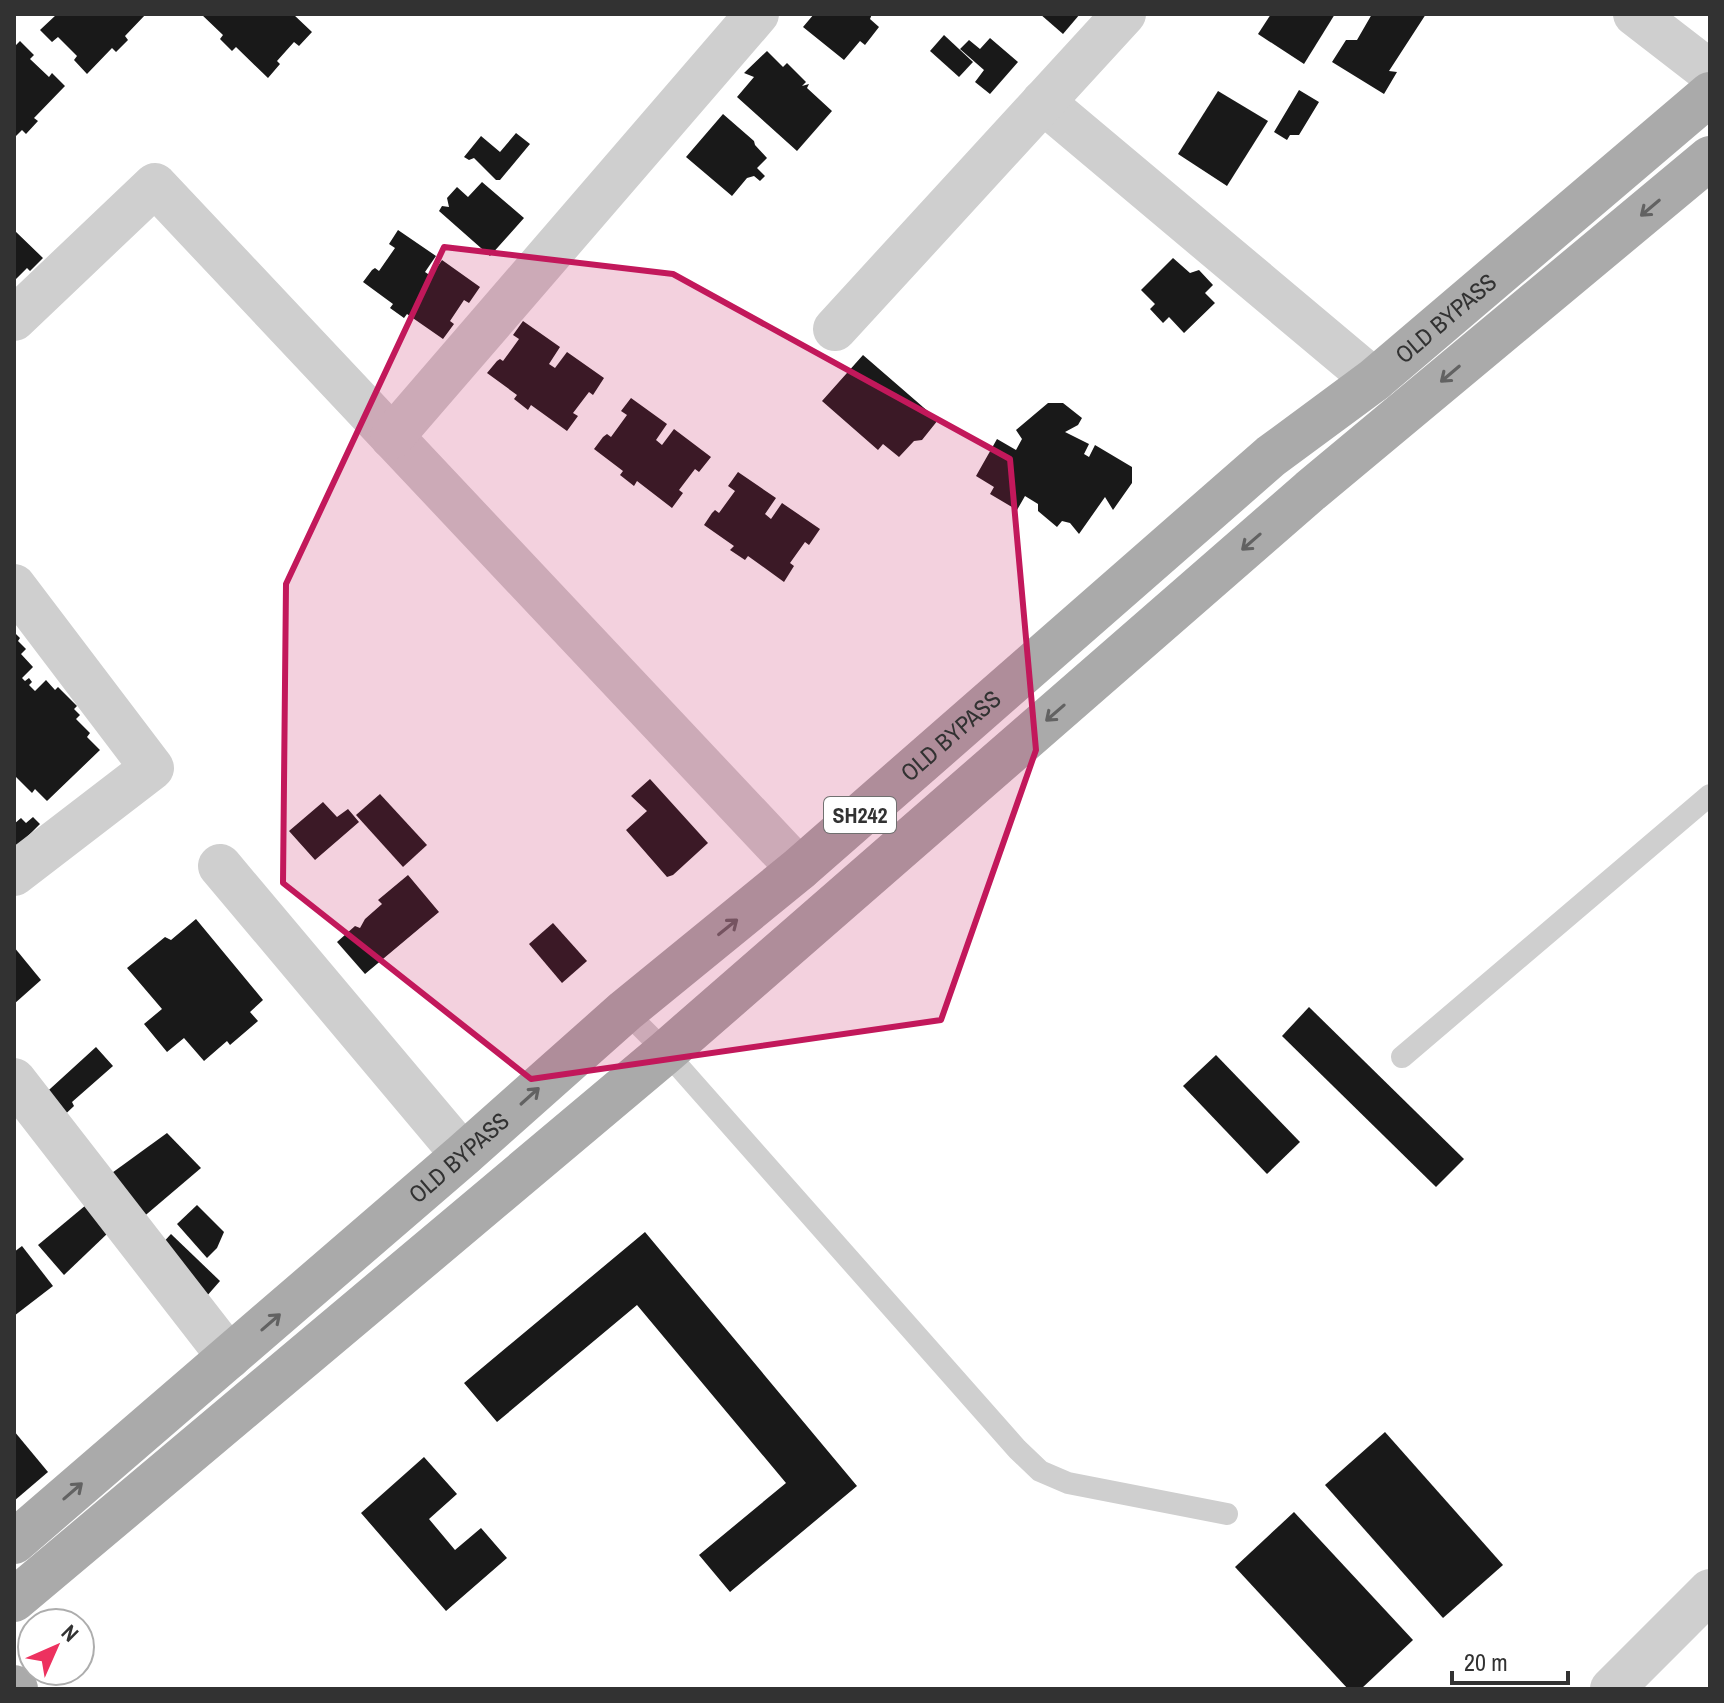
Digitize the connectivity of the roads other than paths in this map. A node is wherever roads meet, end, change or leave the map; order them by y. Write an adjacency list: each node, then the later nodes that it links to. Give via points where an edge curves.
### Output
1 (757, 14): 11 (street)
2 (1124, 14): 6 (street)
3 (1635, 14): 4 (street)
4 (1710, 72)
5 (1710, 94): 10 (main road, OLD BYPASS / SH242)
6 (1043, 102): 9 (street); 10 (street)
7 (1710, 158): 13 (main road, one-way to 13)
8 (14, 319): 11 (street, via 155,185)
9 (835, 329)
10 (1374, 380): 12 (main road, OLD BYPASS / SH242)
11 (392, 437): 17 (street)
12 (1271, 456): 13 (main road); 17 (main road, OLD BYPASS / SH242)
13 (1310, 491): 20 (main road, one-way to 20)
14 (14, 586): 18 (street, via 152,768)
15 (1710, 795): 21 (lane)
16 (220, 866): 23 (street)
17 (799, 869): 19 (main road, OLD BYPASS / SH242, one-way to 17)
18 (14, 874)
19 (625, 1011): 20 (lane); 23 (main road, OLD BYPASS / SH242, one-way to 19)
20 (666, 1052): 25 (lane, via 1040,1471 1068,1483); 28 (main road)
21 (1402, 1057)
22 (14, 1080): 24 (street)
23 (463, 1155): 24 (main road, OLD BYPASS / SH242, one-way to 23)
24 (229, 1357): 26 (main road, OLD BYPASS / SH242, one-way to 24)
25 (1227, 1514)
26 (14, 1542)
27 (1710, 1591): 29 (street)
28 (14, 1600)
29 (1612, 1689)

